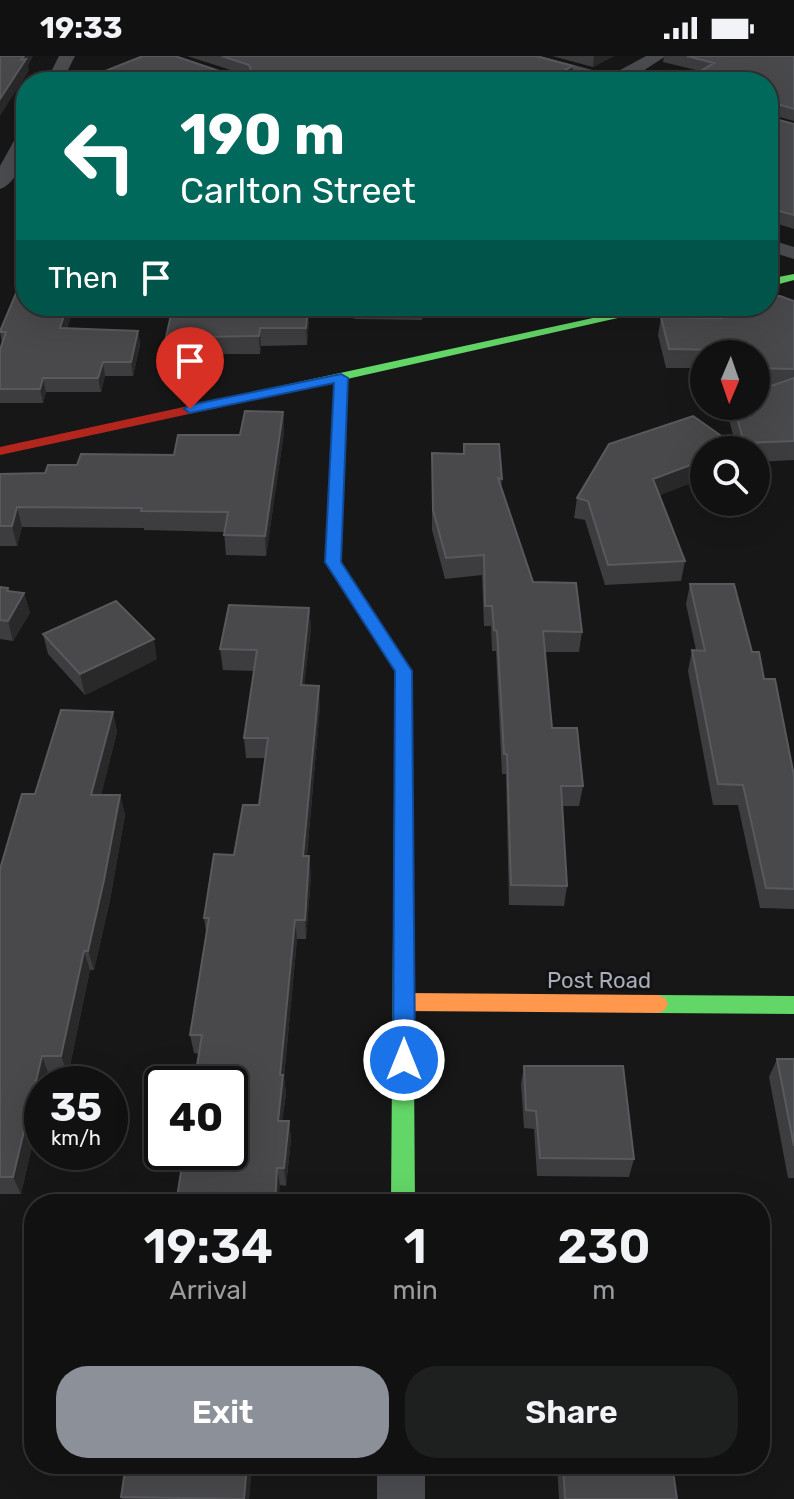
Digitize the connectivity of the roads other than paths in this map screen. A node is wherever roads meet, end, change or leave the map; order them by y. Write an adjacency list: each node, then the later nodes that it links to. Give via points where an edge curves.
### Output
1 (522, 56): 3 (street)
2 (658, 56): 4 (street)
3 (579, 72)
4 (631, 72)
5 (16, 153): 6 (street)
6 (0, 183)
7 (620, 316): 8 (street)
8 (341, 378): 9 (street); 10 (street, via 333,562 403,671)
9 (0, 451)
10 (404, 1002): 11 (street, Post Road); 12 (street)
11 (794, 1005)
12 (403, 1194)
13 (401, 1474): 14 (street)
14 (401, 1499)

